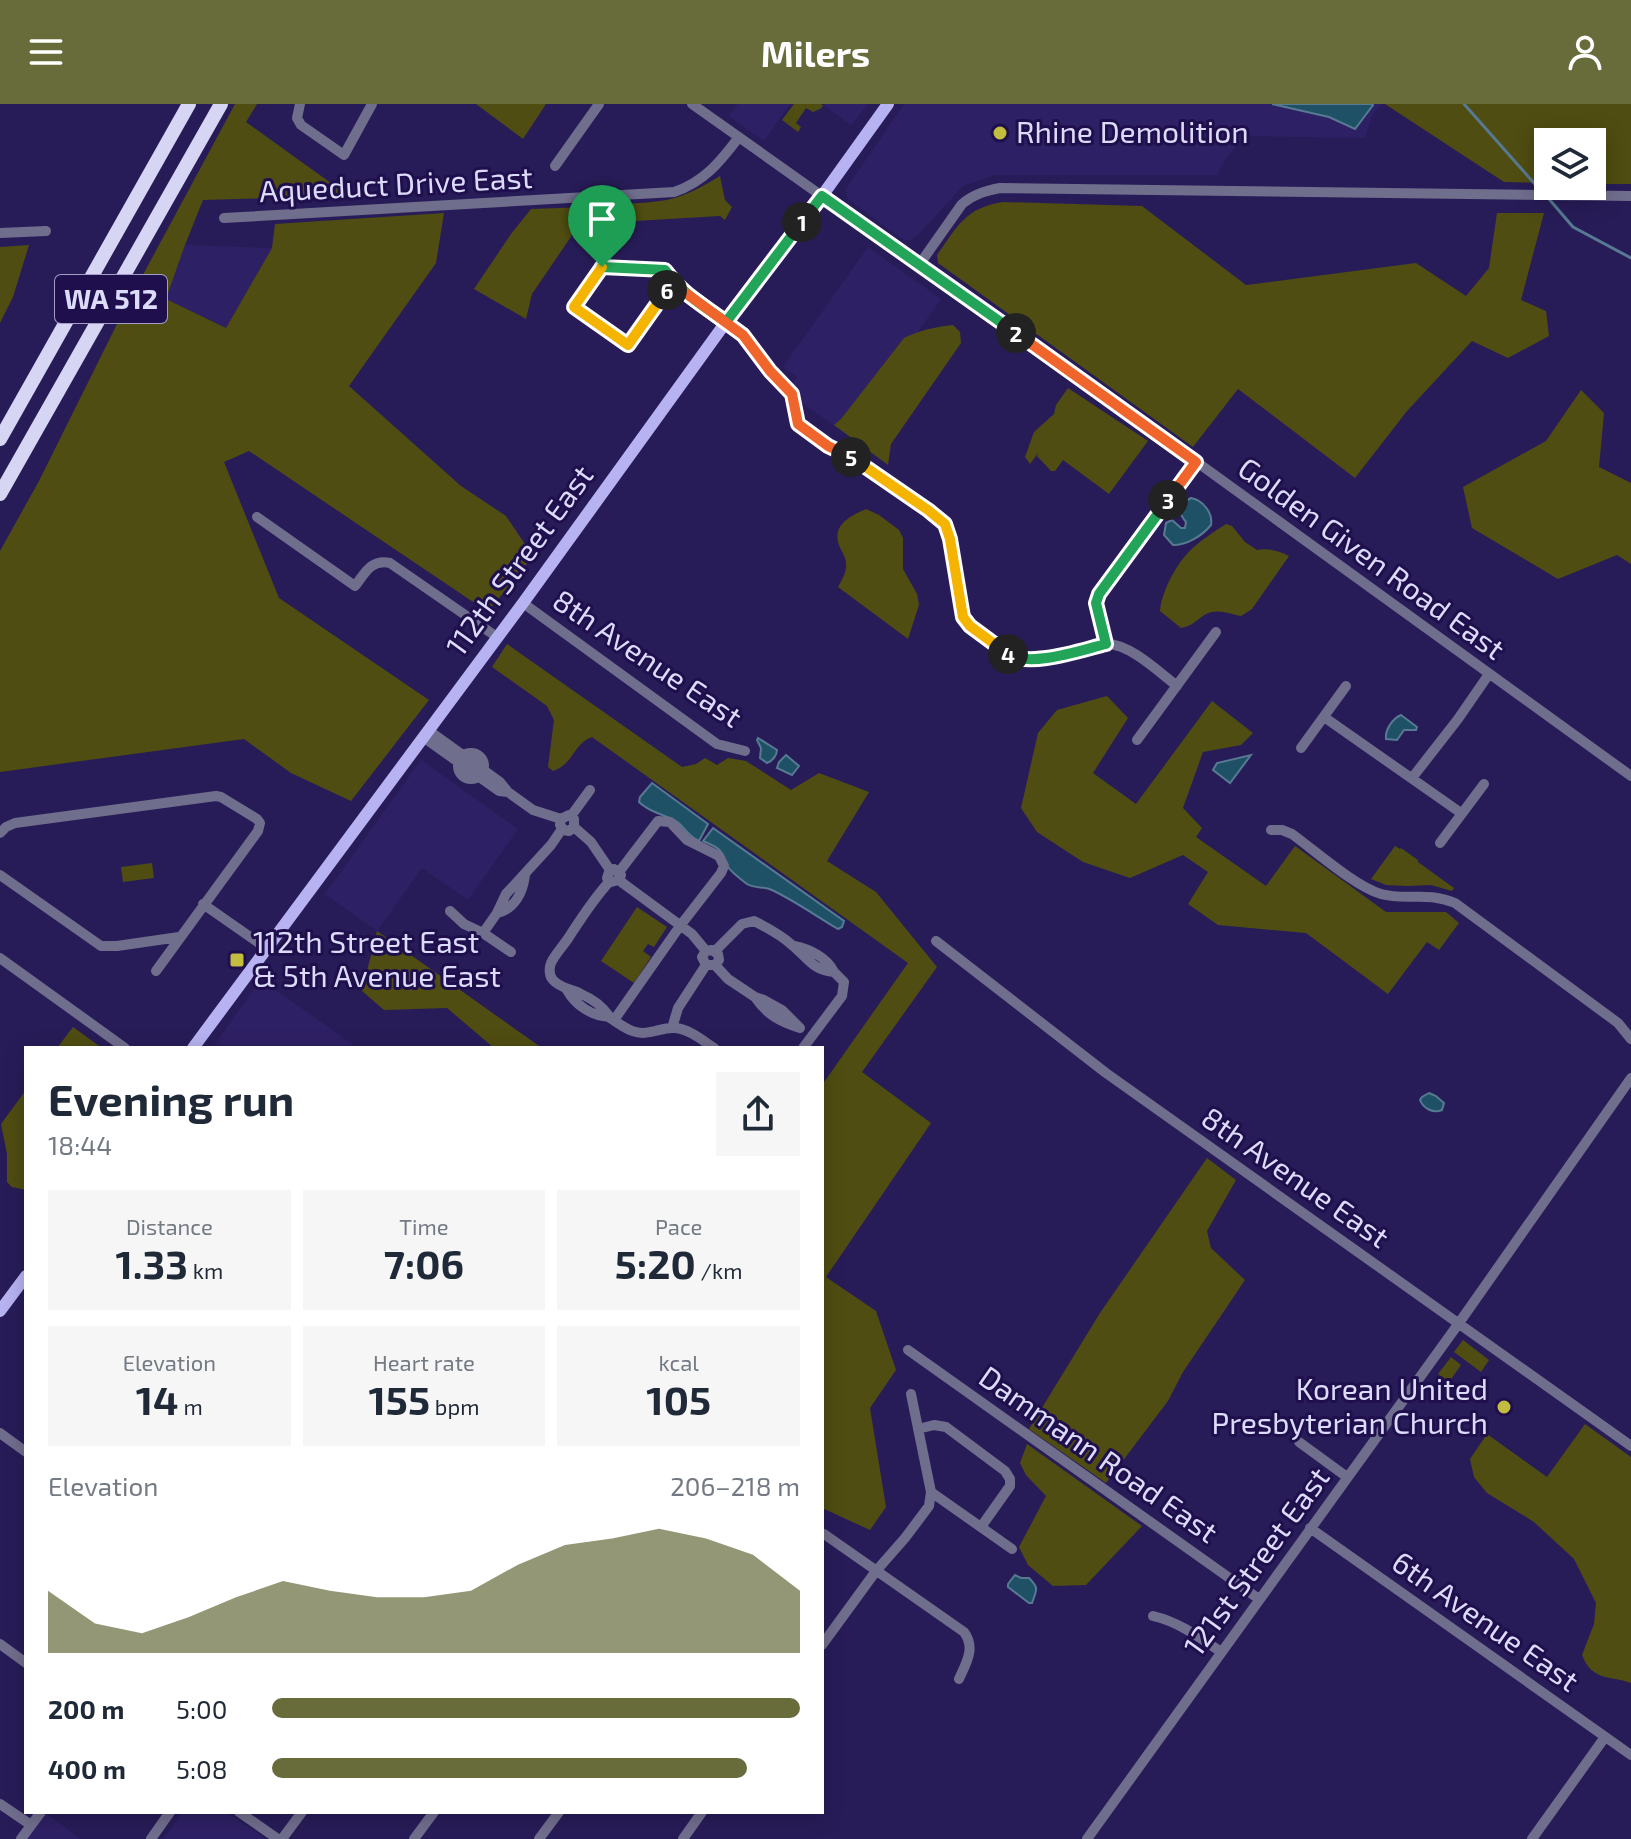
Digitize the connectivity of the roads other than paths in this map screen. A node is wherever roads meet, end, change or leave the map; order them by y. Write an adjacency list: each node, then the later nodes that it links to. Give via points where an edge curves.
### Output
1 (189, 104): 20 (highway, WA 512)
2 (221, 104): 22 (highway, WA 512)
3 (300, 104): 4 (street, via 301,125 344,155)
4 (372, 104)
5 (599, 104): 9 (street)
6 (692, 104): 8 (street, Golden Given Road East)
7 (888, 104): 10 (main road, 112th Street East)
8 (739, 137): 10 (street, Golden Given Road East); 12 (street, Aqueduct Drive East, via 696,183 674,192)
9 (555, 166)
10 (822, 196): 16 (street, Golden Given Road East); 19 (main road, 112th Street East)
11 (1631, 196): 16 (street, via 1000,188 962,204)
12 (601, 202): 13 (street, Aqueduct Drive East); 17 (street)
13 (224, 218)
14 (46, 231): 15 (street)
15 (0, 233)
16 (919, 265): 21 (street, Golden Given Road East)
17 (602, 267): 18 (street, via 665,270); 18 (street, via 574,307 628,345)
18 (673, 282): 19 (street)
19 (726, 322): 24 (main road, 112th Street East); 27 (street, via 792,394 795,418 803,429 851,456 945,524 963,617 970,626 1013,657 1026,660)
20 (0, 439)
21 (1196, 462): 27 (street, via 1099,594 1096,603); 28 (street, Golden Given Road East)
22 (0, 494)
23 (257, 517): 26 (street, via 355,586 370,566 390,563)
24 (523, 603): 26 (main road, 112th Street East); 35 (street, 8th Avenue East, via 717,744)
25 (1216, 632): 29 (street)
26 (497, 637): 32 (main road, 112th Street East)
27 (1106, 644): 29 (street, via 1121,646)
28 (1489, 674): 38 (street, Golden Given Road East); 39 (street)
29 (1177, 686): 33 (street)
30 (1346, 686): 31 (street)
31 (1324, 717): 34 (street); 39 (street)
32 (425, 734): 36 (street); 55 (main road, 112th Street East)
33 (1137, 740)
34 (1301, 748)
35 (745, 751)
36 (462, 759): 37 (street, via 471,753 479,756); 37 (street, via 459,770 464,777)
37 (481, 773): 43 (street, via 499,791)
38 (1631, 776)
39 (1412, 778): 42 (street)
40 (1484, 784): 42 (street)
41 (590, 790): 43 (street)
42 (1461, 813): 46 (street)
43 (567, 823): 48 (street, via 596,848); 52 (street, via 506,894)
44 (1271, 830): 64 (street, via 1292,834 1380,894 1433,896 1455,903 1618,1023)
45 (0, 833): 49 (street, via 15,823 221,797 260,823)
46 (1440, 843)
47 (0, 875): 53 (street, via 101,946)
48 (615, 876): 51 (street); 51 (street, via 658,821 670,822 687,840 714,852 722,860 721,873); 61 (street, via 581,916 550,968 552,980 581,1007)
49 (203, 904): 53 (street); 55 (street)
50 (450, 911): 52 (street)
51 (680, 926): 56 (street); 61 (street)
52 (483, 933): 57 (street)
53 (179, 937): 60 (street)
54 (936, 941): 72 (street, 8th Avenue East, via 1105,1072)
55 (266, 948): 66 (main road, 112th Street East)
56 (711, 951): 59 (street, via 719,960); 63 (street, via 742,924 754,921 831,965 844,982 842,996)
57 (511, 952)
58 (0, 958): 65 (street)
59 (710, 965): 62 (street, via 678,1008); 63 (street, via 779,1021)
60 (156, 971)
61 (612, 1019): 62 (street, via 640,1034)
62 (672, 1028): 67 (street)
63 (811, 1035): 68 (street)
64 (1631, 1039)
65 (122, 1046)
66 (194, 1046)
67 (711, 1046)
68 (804, 1046)
69 (1631, 1078): 72 (street, 121st Street East)
70 (24, 1279): 71 (main road)
71 (0, 1311)
72 (1459, 1323): 78 (street, 8th Avenue East); 80 (street, 121st Street East)
73 (908, 1350): 87 (street, Dammann Road East)
74 (911, 1394): 75 (street)
75 (918, 1429): 81 (street); 82 (street, via 946,1427 1008,1474 1010,1486)
76 (0, 1433): 79 (street)
77 (1299, 1442): 80 (street)
78 (1631, 1446)
79 (24, 1451)
80 (1347, 1477): 83 (street, 121st Street East)
81 (931, 1492): 82 (street); 86 (street, via 929,1506)
82 (981, 1527): 85 (street)
83 (1310, 1528): 87 (street, 121st Street East); 94 (street, 6th Avenue East)
84 (824, 1534): 86 (street)
85 (1012, 1549)
86 (876, 1571): 89 (street); 93 (street, via 968,1637 971,1649)
87 (1259, 1599): 91 (street, 121st Street East)
88 (1153, 1616): 91 (street, via 1170,1620)
89 (824, 1642)
90 (0, 1644): 92 (street)
91 (1221, 1652): 111 (street, 121st Street East)
92 (24, 1662)
93 (959, 1679)
94 (1605, 1737): 95 (street, 6th Avenue East); 112 (street)
95 (1631, 1755)
96 (0, 1804): 104 (street)
97 (39, 1814): 104 (street)
98 (169, 1814): 106 (street)
99 (242, 1814): 107 (street)
100 (300, 1814): 107 (street)
101 (433, 1814): 108 (street)
102 (558, 1814): 109 (street)
103 (701, 1814): 110 (street)
104 (31, 1825): 105 (street)
105 (21, 1839)
106 (151, 1839)
107 (280, 1839)
108 (414, 1839)
109 (539, 1839)
110 (683, 1839)
111 (1087, 1839)
112 (1532, 1839)

